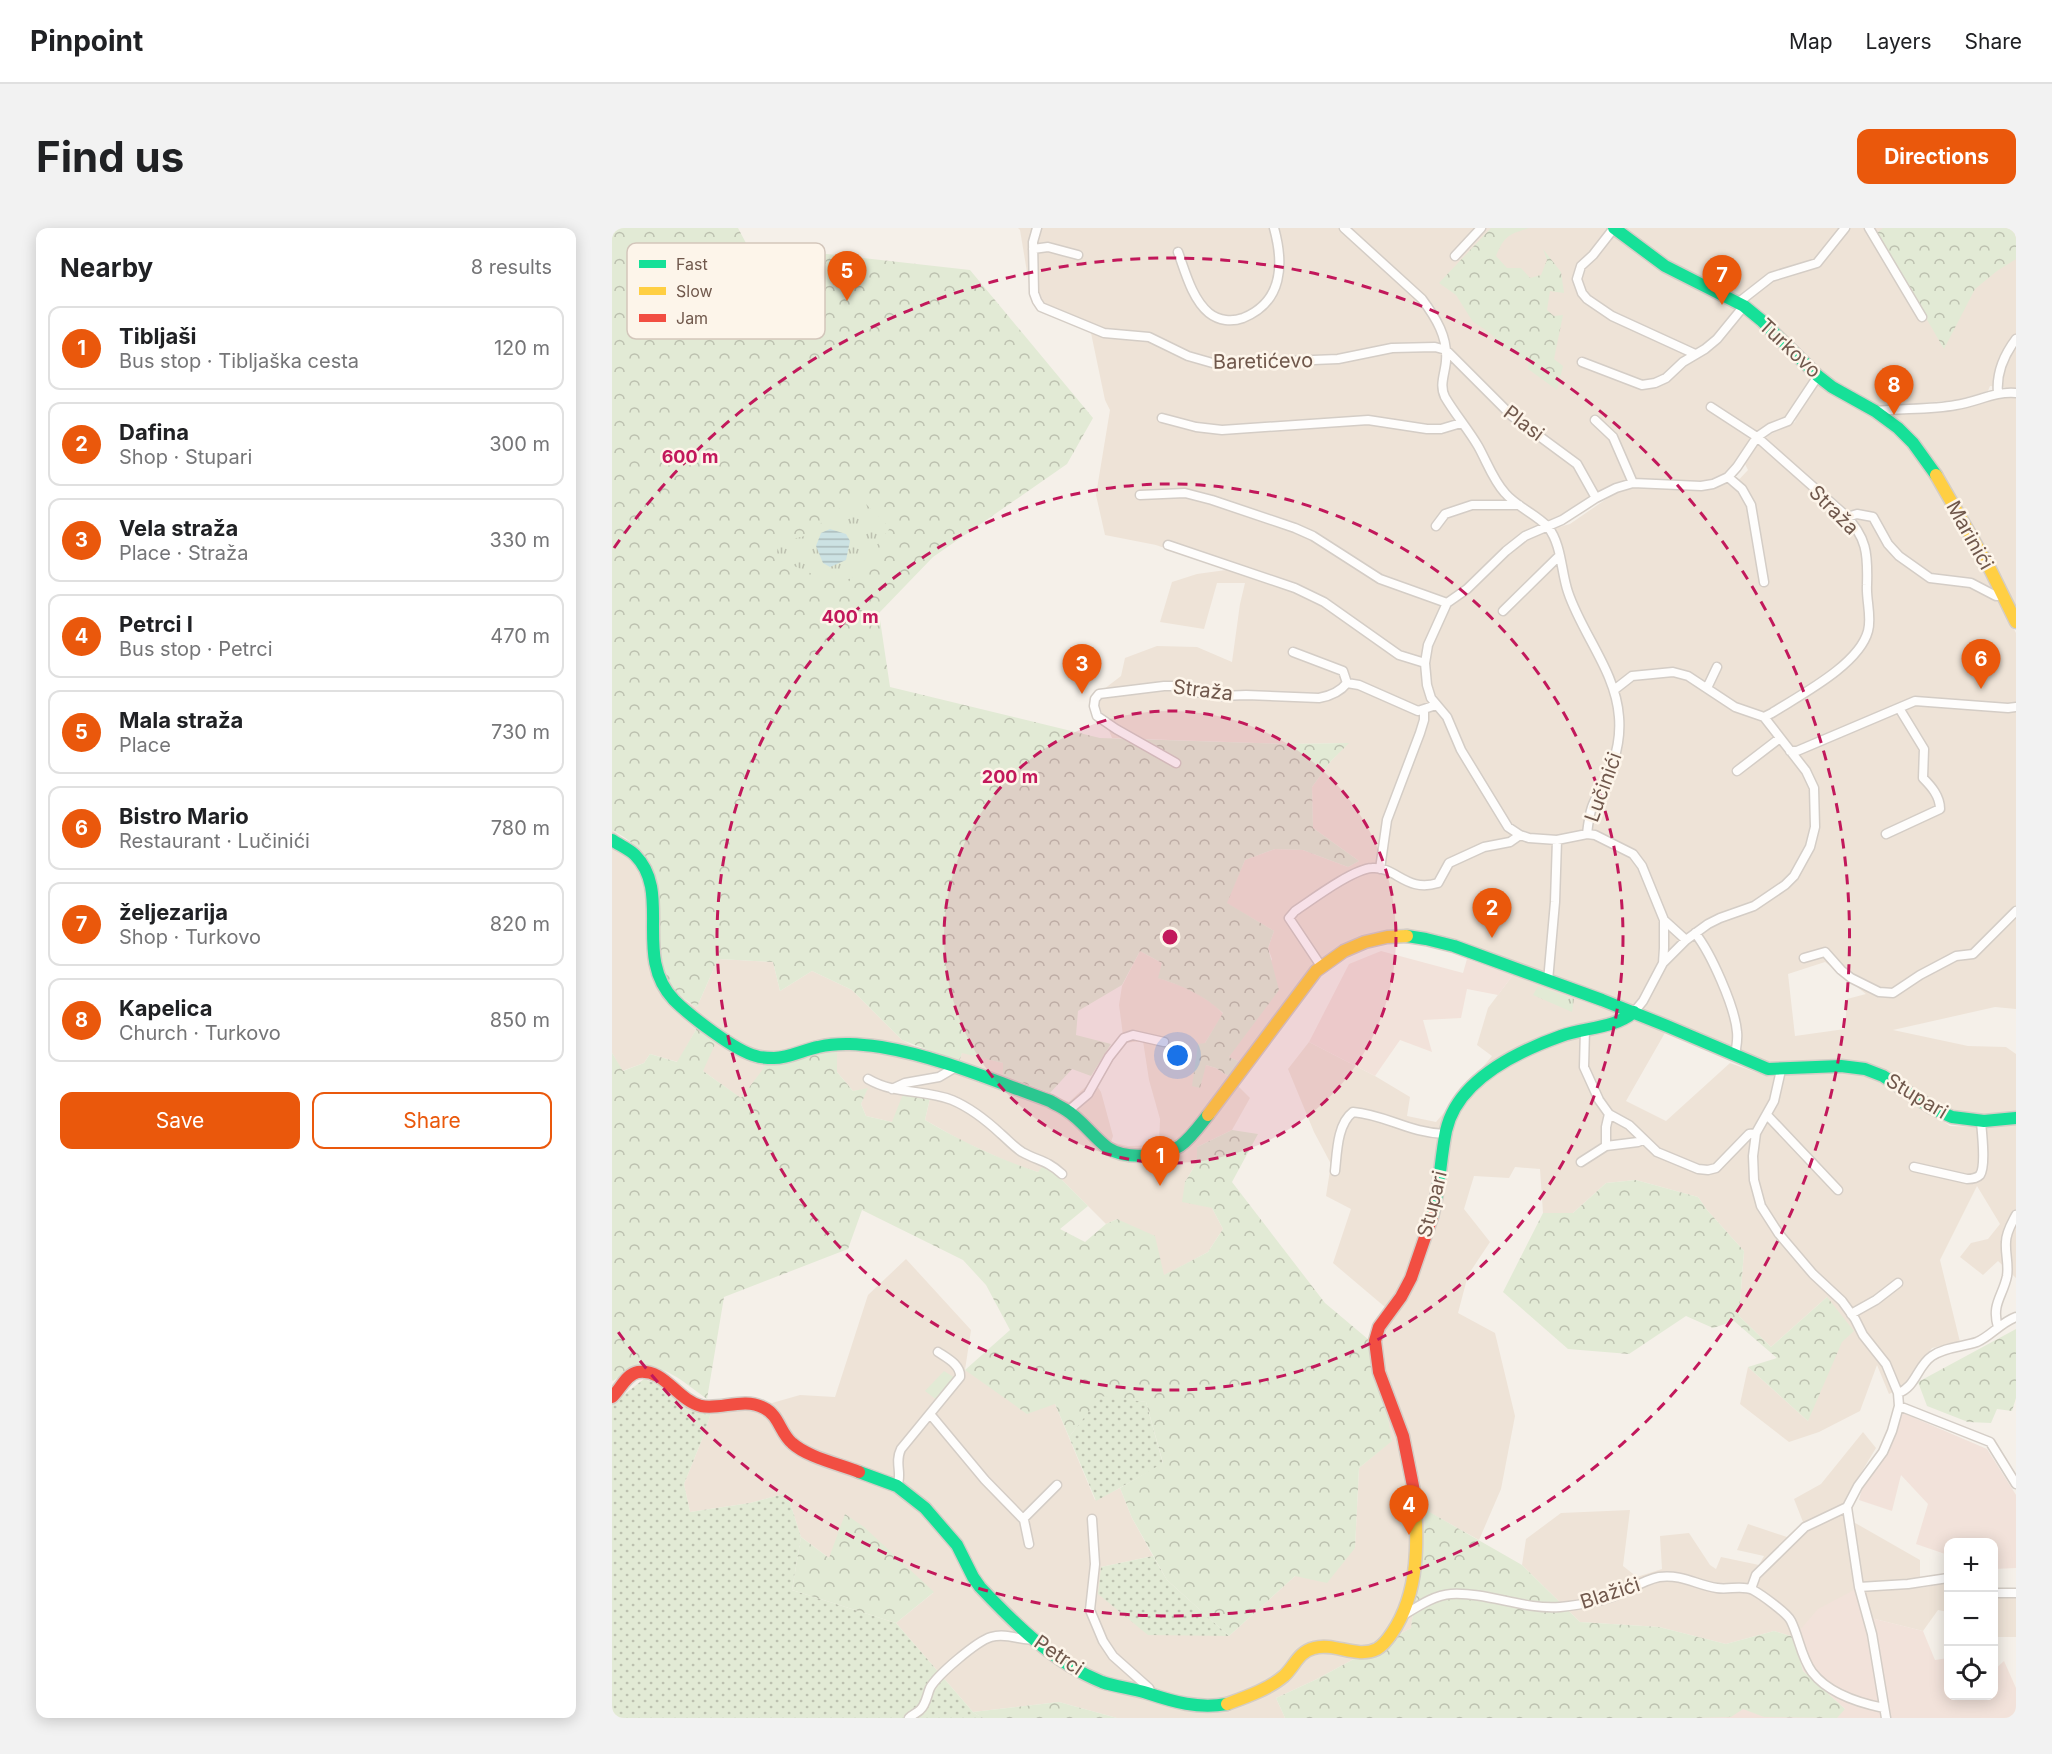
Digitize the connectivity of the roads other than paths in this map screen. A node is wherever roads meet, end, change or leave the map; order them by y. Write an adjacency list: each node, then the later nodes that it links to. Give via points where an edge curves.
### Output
1 (1037, 228): 8 (street, Baretićevo)
2 (1274, 228): 9 (street, Baretićevo, via 1280,264 1273,294 1253,314 1239,320 1218,319 1208,312 1193,290)
3 (1344, 228): 15 (street, via 1422,299 1438,324)
4 (1481, 228): 11 (street)
5 (1614, 228): 12 (street, Turkovo, via 1665,266); 16 (street, via 1581,266 1577,279 1582,293 1612,316)
6 (1845, 228): 12 (street, via 1817,263 1771,277)
7 (1869, 228): 13 (street)
8 (1034, 249): 10 (street, via 1048,247); 15 (street, Baretićevo, via 1034,293 1041,307 1104,333 1149,337 1204,362 1338,359 1392,348)
9 (1178, 252)
10 (1078, 255)
11 (1455, 256)
12 (1741, 304): 16 (street, via 1717,339); 18 (street, Turkovo)
13 (1922, 317)
14 (2016, 339): 19 (street, via 2000,370)
15 (1446, 350): 25 (street, via 1442,388); 31 (street, Plasi, via 1512,416 1577,464)
16 (1695, 354): 17 (street, via 1666,378 1642,385)
17 (1582, 362)
18 (1818, 376): 22 (street, Turkovo); 26 (street, via 1788,421)
19 (1998, 393): 20 (street); 22 (street, via 1954,406)
20 (2016, 393)
21 (1711, 407): 26 (street)
22 (1875, 411): 28 (street, Turkovo, via 1913,444)
23 (1162, 418): 25 (street, via 1222,430 1368,420 1427,429)
24 (1595, 420): 29 (street, via 1613,437)
25 (1461, 423): 32 (street, via 1498,485)
26 (1756, 437): 27 (street); 33 (street, Straža)
27 (1728, 477): 29 (street, via 1701,486); 38 (street, via 1742,489 1751,505)
28 (1939, 480): 39 (street, Marinići)
29 (1633, 483): 31 (street)
30 (1140, 495): 40 (street, via 1185,494 1295,528 1380,579)
31 (1596, 498): 35 (street)
32 (1519, 505): 34 (street, via 1472,505 1445,514); 35 (street)
33 (1847, 517): 39 (street, via 1873,517 1899,556 1930,578 1960,581); 53 (street, Straža, via 1864,544 1868,569 1869,620 1865,639 1854,655 1826,679)
34 (1436, 526)
35 (1547, 526): 37 (street); 40 (street, via 1525,536)
36 (1168, 545): 44 (street, via 1295,588 1324,602 1400,654)
37 (1559, 556): 41 (street); 48 (street, via 1575,612)
38 (1764, 582)
39 (2003, 596): 42 (street, Marinići)
40 (1447, 603): 44 (street, via 1428,645)
41 (1503, 611)
42 (2016, 622)
43 (1293, 652): 46 (street, via 1343,671)
44 (1425, 663): 49 (street, via 1427,685)
45 (1717, 667): 47 (street)
46 (1347, 683): 52 (street); 56 (street, Straža, via 1319,698 1221,696 1174,686 1099,694 1094,706 1097,716)
47 (1707, 688): 48 (street, via 1673,672 1632,676); 53 (street, via 1735,707)
48 (1614, 690): 58 (street, Lučinići, via 1619,742 1591,808)
49 (1436, 705): 52 (street); 60 (street, via 1450,723 1461,750 1499,814)
50 (2016, 707): 51 (street, via 1915,701)
51 (1899, 708): 55 (street); 59 (street, via 1924,749 1923,778 1933,788 1940,809)
52 (1424, 710): 63 (street, via 1420,733 1387,820)
53 (1764, 717): 54 (street, Lučinići)
54 (1780, 738): 55 (street, Lučinići); 57 (street)
55 (1790, 751): 66 (street, Lučinići, via 1814,788 1815,827 1804,861 1785,885 1754,906 1720,918)
56 (1176, 763)
57 (1737, 771)
58 (1587, 834): 62 (street, Lučinići); 65 (street, Lučinići, via 1633,854 1642,866)
59 (1886, 834)
60 (1520, 835): 62 (street, Lučinići); 63 (street, via 1449,863 1438,883 1427,886)
61 (612, 840): 76 (street, Stupari, via 631,851 647,871 653,894 653,955 656,973 666,991 739,1048 772,1058 828,1045 855,1044 924,1055)
62 (1557, 840): 71 (street)
63 (1380, 869): 70 (street, via 1357,872 1289,918)
64 (2016, 912): 68 (street, via 1973,954 1956,957 1893,993 1879,992 1851,978 1825,952)
65 (1664, 920): 67 (street, Lučinići); 69 (street, Lučinići)
66 (1695, 933): 67 (street, Lučinići); 75 (street, via 1712,960 1734,1016)
67 (1686, 940): 69 (street, Lučinići)
68 (1804, 958)
69 (1663, 963): 72 (street, Lučinići)
70 (1321, 966): 71 (street, Stupari, via 1357,944 1412,936); 80 (street, Stupari, via 1247,1065 1178,1147 1148,1156 1125,1155 1094,1137)
71 (1548, 981): 72 (street, Stupari)
72 (1634, 1012): 73 (street, Stupari, via 1623,1021); 75 (street, Stupari)
73 (1585, 1029): 81 (street, via 1584,1067); 86 (street, Stupari, via 1555,1038 1493,1070 1466,1091 1452,1111)
74 (1164, 1041): 80 (street, via 1133,1035 1124,1038 1088,1094)
75 (1735, 1056): 77 (street, Stupari, via 1768,1069)
76 (956, 1067): 79 (street, via 939,1077); 80 (street, Stupari)
77 (1782, 1070): 82 (street); 84 (street, Stupari, via 1853,1066 1867,1069 1897,1082 1949,1116)
78 (868, 1079): 79 (street)
79 (892, 1089): 92 (street, via 951,1100 971,1110 1023,1152 1047,1162)
80 (1068, 1111)
81 (1609, 1114): 87 (street, via 1629,1125); 88 (street)
82 (1767, 1115): 85 (street); 93 (street)
83 (2016, 1118): 84 (street, Stupari)
84 (1981, 1122): 90 (street, via 1980,1175 1966,1179)
85 (1756, 1133): 87 (street, via 1749,1134 1716,1168 1708,1170 1657,1152); 96 (street, via 1754,1180 1761,1206 1779,1234)
86 (1445, 1134): 91 (street, via 1410,1129 1378,1116 1353,1112 1347,1116 1342,1131); 104 (street, Stupari, via 1438,1195 1418,1258 1400,1299 1380,1324 1375,1349 1378,1372)
87 (1643, 1140): 88 (street)
88 (1606, 1146): 89 (street)
89 (1581, 1162)
90 (1914, 1167)
91 (1335, 1171)
92 (1062, 1174)
93 (1838, 1190)
94 (2016, 1215): 98 (street, via 2006,1243 2007,1276 1995,1310)
95 (1898, 1283): 96 (street)
96 (1851, 1314): 100 (street, via 1886,1364)
97 (2016, 1317): 98 (street)
98 (1998, 1327): 100 (street, via 1978,1341 1931,1356 1907,1390)
99 (938, 1352): 103 (street, via 960,1373 956,1384)
100 (1898, 1393): 102 (street)
101 (612, 1397): 107 (street, Petrci, via 637,1372 666,1381 697,1404 746,1404 765,1409 798,1449)
102 (1899, 1406): 105 (street, via 1990,1442); 108 (street, via 1882,1452)
103 (930, 1414): 107 (street, via 897,1456); 109 (street)
104 (1404, 1442): 117 (street, Petrci, via 1416,1504 1417,1539 1414,1572)
105 (2016, 1484)
106 (1057, 1485): 109 (street)
107 (897, 1486): 118 (street, Petrci, via 948,1533 975,1580)
108 (1847, 1507): 113 (street); 114 (street, via 1805,1527 1756,1575)
109 (1023, 1519): 111 (street)
110 (1092, 1519): 119 (street, via 1095,1564 1090,1610 1113,1656)
111 (1029, 1544)
112 (1944, 1579): 113 (street)
113 (1859, 1587): 120 (street, via 1872,1634)
114 (1751, 1588): 117 (street, Blažići, via 1717,1588 1687,1578 1660,1577 1617,1595 1557,1607 1450,1594 1425,1602); 120 (street, via 1791,1619 1812,1672 1862,1704)
115 (1998, 1593): 116 (street)
116 (2016, 1593)
117 (1402, 1616): 119 (street, Petrci, via 1386,1642 1373,1652 1316,1647 1303,1653 1286,1675 1247,1697 1216,1708 1198,1708)
118 (1033, 1639): 119 (street, Petrci, via 1052,1655 1105,1683); 121 (street, via 1005,1635 976,1644 931,1687 922,1709)
119 (1152, 1695)
120 (1884, 1708): 122 (street)
121 (909, 1718)
122 (1886, 1718)

